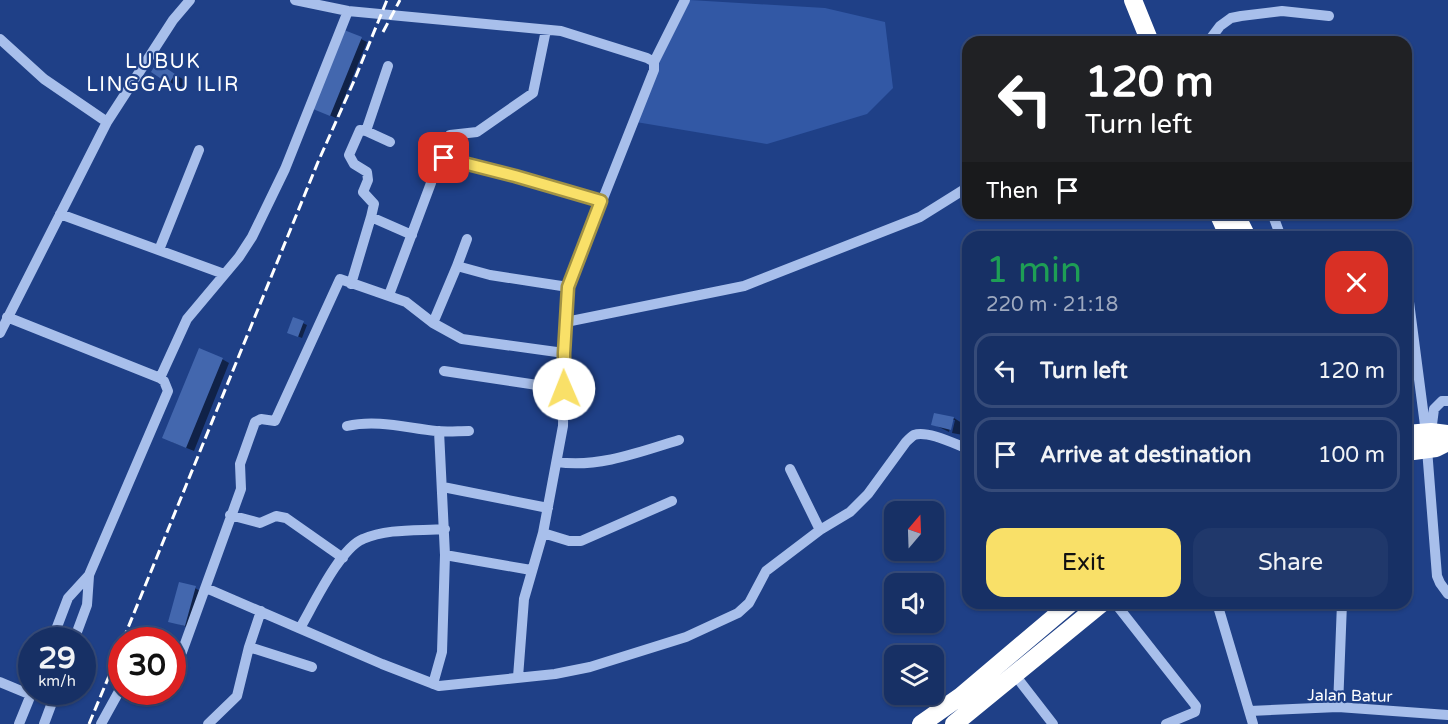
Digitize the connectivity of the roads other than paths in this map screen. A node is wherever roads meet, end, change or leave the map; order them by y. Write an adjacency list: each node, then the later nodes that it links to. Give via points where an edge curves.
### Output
1 (190, 0): 13 (street)
2 (295, 0): 5 (street)
3 (685, 0): 11 (street)
4 (1135, 4): 8 (highway)
5 (348, 11): 7 (street); 26 (street, via 285,169 252,237)
6 (1329, 16): 9 (street, via 1282,11 1241,16 1231,18)
7 (546, 30): 11 (street, via 569,33); 17 (street, via 533,93 477,132 450,135)
8 (1148, 36)
9 (1212, 36)
10 (0, 39): 13 (street, via 44,79)
11 (654, 62): 19 (street)
12 (388, 66): 14 (street)
13 (107, 122): 20 (street)
14 (366, 131): 15 (street); 21 (street, via 360,130 349,159 367,172 363,192 374,204)
15 (390, 142)
16 (199, 150): 24 (street)
17 (444, 158): 19 (street); 22 (street, via 437,159)
18 (962, 192): 32 (street, via 920,217 744,286)
19 (601, 201): 28 (street)
20 (60, 214): 24 (street); 31 (street)
21 (371, 217): 22 (street); 27 (street)
22 (412, 235): 29 (street)
23 (467, 239): 25 (street)
24 (159, 250): 26 (street)
25 (457, 266): 28 (street); 33 (street)
26 (224, 274): 37 (street, via 188,319)
27 (351, 284): 29 (street); 54 (street, via 340,279 275,421 255,422 240,464 241,489)
28 (568, 287): 32 (street)
29 (389, 295): 33 (street, via 413,306)
30 (1412, 314): 44 (street)
31 (7, 317): 34 (street); 37 (street)
32 (567, 322): 35 (street)
33 (434, 323): 35 (street, via 471,341)
34 (0, 333)
35 (564, 353): 38 (street)
36 (444, 371): 38 (street)
37 (160, 378): 61 (street, via 168,391)
38 (564, 389): 49 (street)
39 (1448, 401): 44 (street, via 1434,409)
40 (347, 426): 42 (street, via 380,423)
41 (469, 430): 42 (street)
42 (439, 431): 51 (street)
43 (1412, 435): 44 (highway)
44 (1433, 437): 46 (highway, via 1436,448); 48 (highway); 63 (street, via 1437,576)
45 (679, 440): 49 (street, via 616,459)
46 (1448, 442)
47 (962, 447): 56 (street, via 924,434 915,435 906,441 868,494 850,512)
48 (1412, 449)
49 (557, 462): 53 (street)
50 (790, 469): 56 (street)
51 (443, 487): 53 (street); 55 (street)
52 (672, 501): 57 (street, via 581,541)
53 (548, 508): 57 (street)
54 (230, 515): 59 (street, via 260,523 276,516 285,518); 62 (street)
55 (445, 529): 58 (street); 59 (street, via 382,533 361,539)
56 (820, 530): 77 (street, via 766,571 749,603 726,620 686,637 590,667)
57 (543, 533): 60 (street)
58 (445, 555): 60 (street); 79 (street, via 442,652)
59 (343, 558): 72 (street)
60 (531, 570): 77 (street, via 524,598)
61 (89, 575): 70 (street, via 68,598); 71 (street, via 87,605)
62 (206, 588): 69 (street); 73 (street)
63 (1448, 594)
64 (1064, 609): 92 (highway, via 961,696)
65 (1095, 609): 76 (highway)
66 (1120, 609): 94 (street, via 1196,706 1195,712)
67 (1219, 609): 85 (street)
68 (1342, 609): 84 (street)
69 (261, 611): 72 (street); 74 (street)
70 (57, 627)
71 (79, 627)
72 (300, 628): 79 (street)
73 (186, 644)
74 (249, 647): 75 (street); 91 (street, via 237,696)
75 (312, 667)
76 (1015, 675): 87 (highway); 93 (street)
77 (518, 677): 79 (street)
78 (0, 682): 80 (street)
79 (433, 684)
80 (18, 688)
81 (26, 705): 88 (street)
82 (51, 705): 89 (street)
83 (112, 705): 90 (street)
84 (1338, 707): 85 (street, Jalan Batur); 86 (street, Jalan Batur)
85 (1250, 711): 95 (street)
86 (1448, 715)
87 (962, 722)
88 (19, 724)
89 (44, 724)
90 (101, 724)
91 (208, 724)
92 (921, 724)
93 (1053, 724)
94 (1166, 724)
95 (1253, 724)

